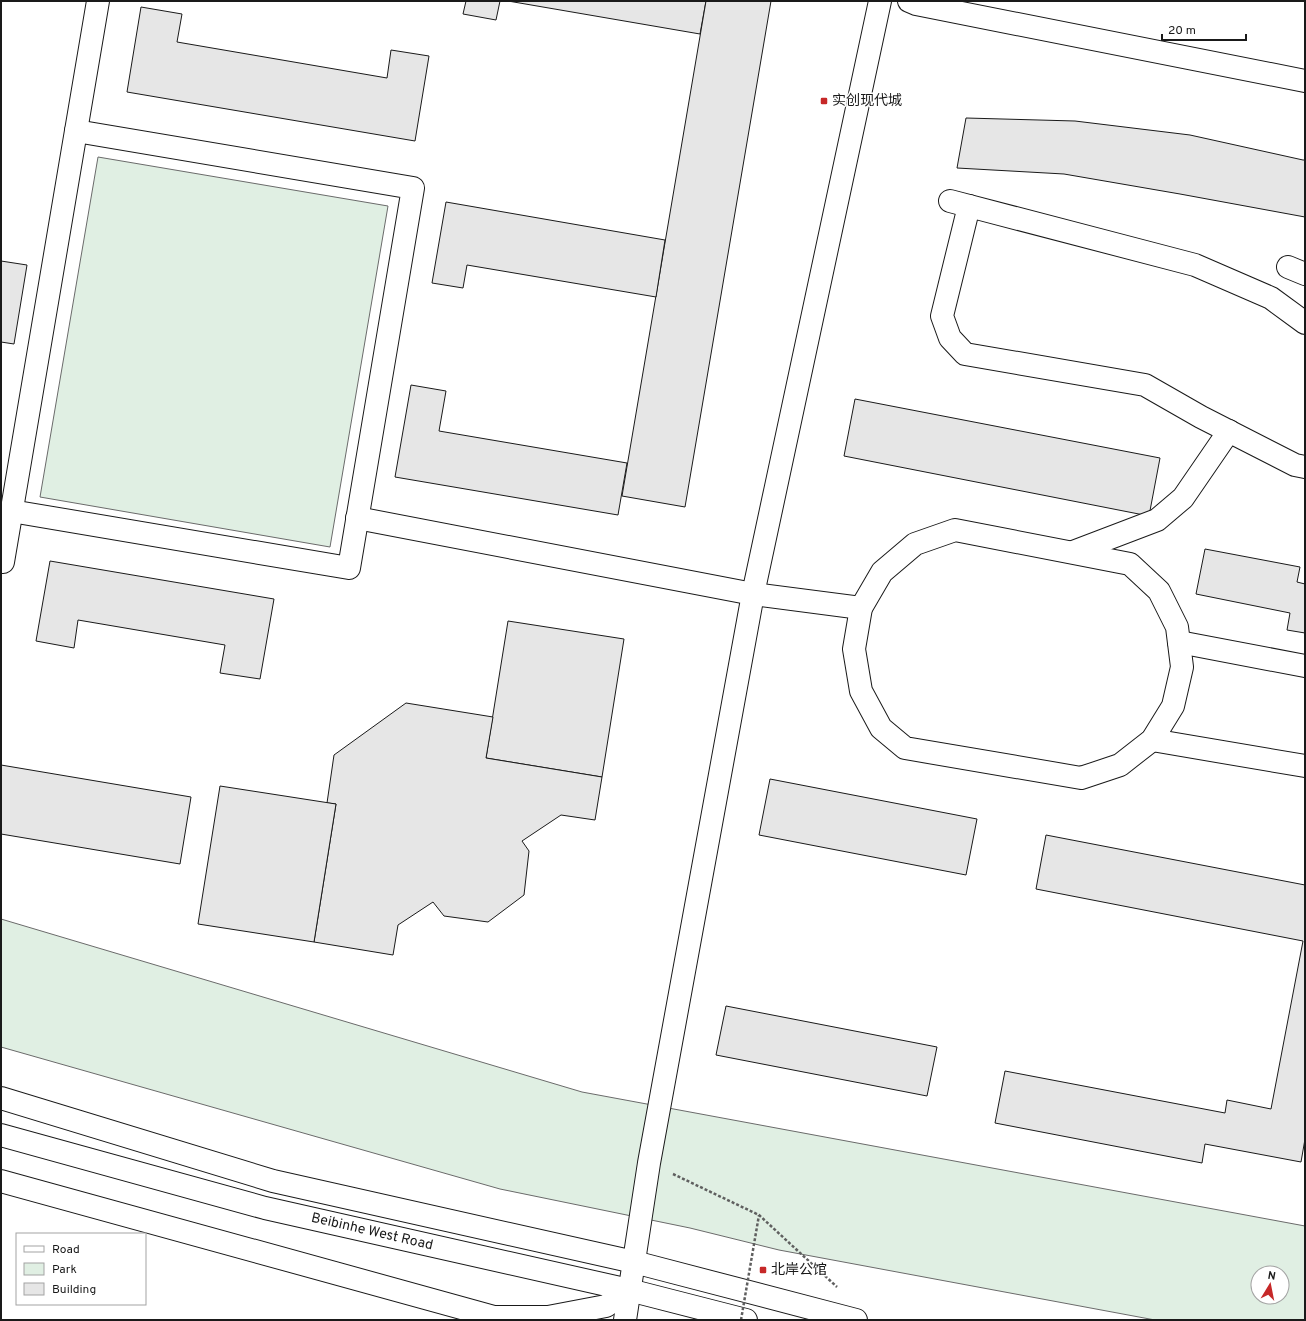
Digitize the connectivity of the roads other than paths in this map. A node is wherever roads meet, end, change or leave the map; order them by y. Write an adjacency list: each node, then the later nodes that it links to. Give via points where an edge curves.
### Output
1 (98, 1): 5 (street)
2 (880, 1): 13 (street)
3 (909, 1): 4 (street)
4 (1305, 81)
5 (76, 131): 9 (street); 10 (street, via 414,188)
6 (1305, 323): 7 (street, via 1271,298 1195,265 959,204 942,316 950,338 965,354 1145,385)
7 (1229, 431): 8 (street, via 1295,465); 11 (street, via 1182,498 1157,520)
8 (1305, 467)
9 (11, 511): 10 (street, via 349,568); 12 (street)
10 (357, 518): 13 (street)
11 (1073, 552): 14 (street, via 955,530 915,544 882,572); 15 (street, via 1130,564 1159,591 1177,627)
12 (3, 562)
13 (753, 594): 14 (street); 22 (street, via 649,1163)
14 (861, 608): 17 (street, via 854,649 861,691 881,728 905,748 1082,778 1120,765)
15 (1179, 642): 16 (street); 17 (street, via 1182,667 1173,706)
16 (1305, 666)
17 (1152, 740): 18 (street)
18 (1305, 766)
19 (1, 1098): 22 (street, via 273,1181)
20 (1, 1135): 23 (street, Beibinhe West Road, via 265,1208)
21 (1, 1181): 24 (street)
22 (634, 1262): 23 (street); 27 (street)
23 (629, 1290): 24 (street, via 606,1306 548,1317); 25 (street); 26 (street, Beibinhe West Road)
24 (500, 1318)
25 (625, 1320)
26 (746, 1320)
27 (856, 1320)

